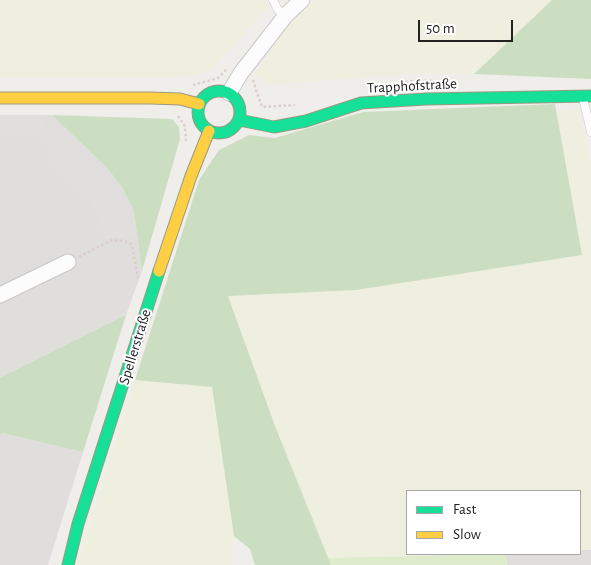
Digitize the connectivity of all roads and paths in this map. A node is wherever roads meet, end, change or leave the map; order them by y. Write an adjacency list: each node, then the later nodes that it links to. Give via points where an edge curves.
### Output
1 (272, 0): 3 (lane)
2 (302, 0): 3 (street)
3 (286, 16): 4 (street, via 241,72)
4 (229, 93): 7 (street, via 218,90 206,94); 8 (street, via 240,108)
5 (587, 96): 8 (street, Trapphofstraße, via 426,98 361,104 274,127); 10 (lane)
6 (0, 98): 7 (street, via 150,98 180,99)
7 (199, 104): 9 (street, via 202,126)
8 (239, 120): 9 (street, via 232,129 222,133)
9 (209, 131): 14 (street, Spellerstraße, via 94,458)
10 (591, 132)
11 (68, 262): 12 (path, via 112,240 124,241 132,245); 13 (street)
12 (138, 280)
13 (0, 295)
14 (68, 565)

